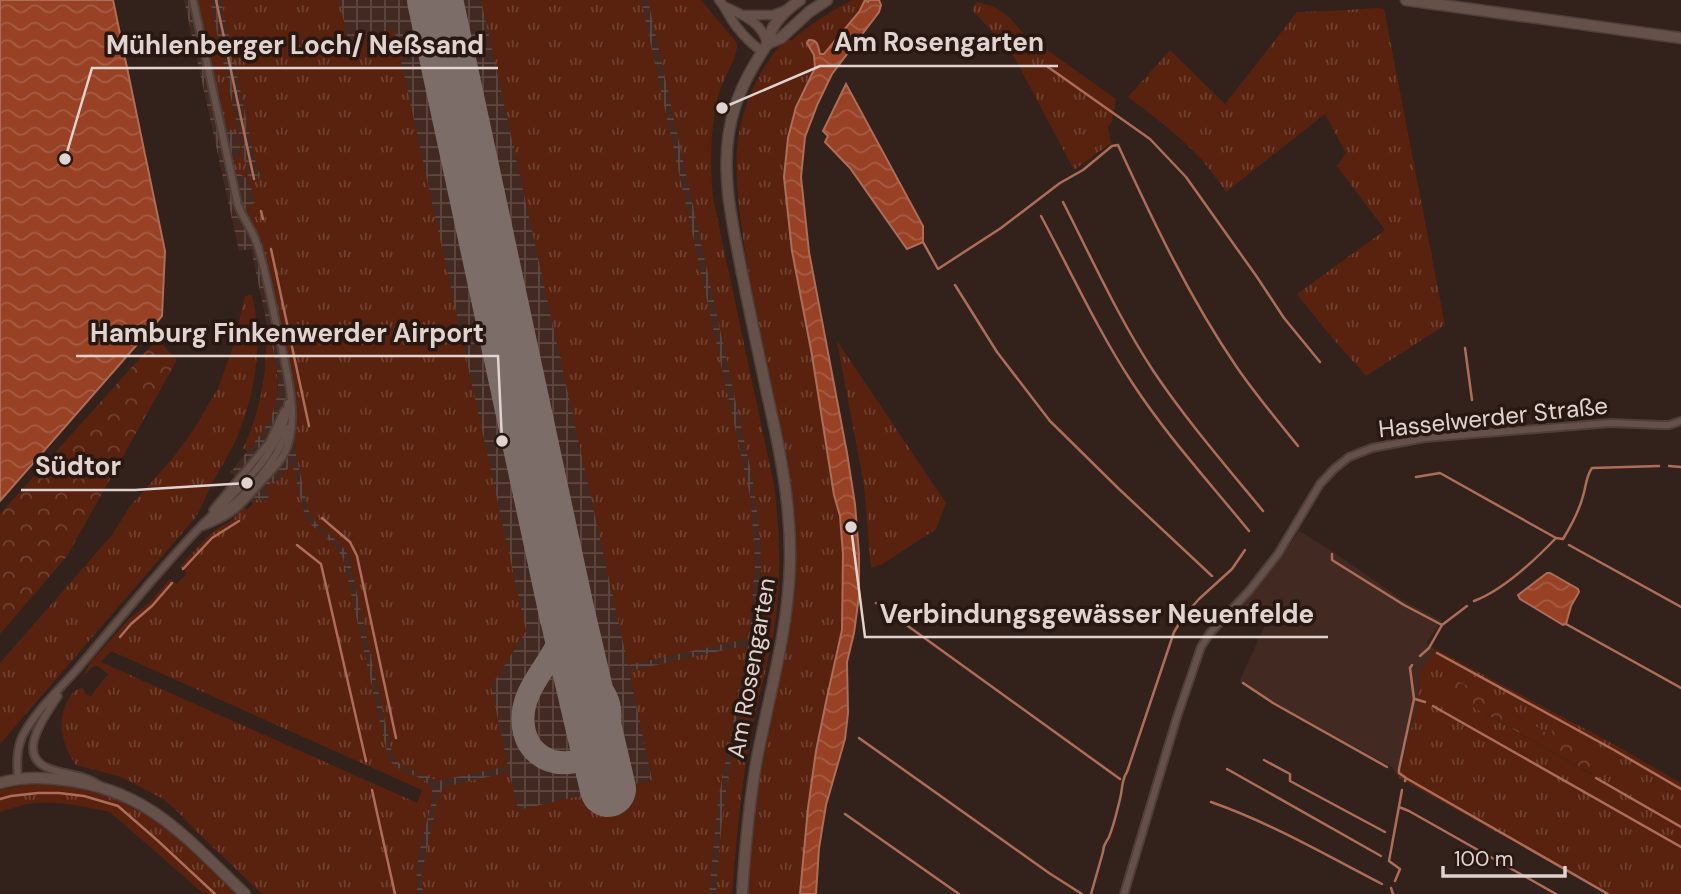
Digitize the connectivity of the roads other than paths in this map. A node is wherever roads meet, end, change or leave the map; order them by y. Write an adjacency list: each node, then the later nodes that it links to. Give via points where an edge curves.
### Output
1 (193, 0): 10 (street, via 238,205 256,239)
2 (719, 0): 6 (street)
3 (827, 0): 9 (main road)
4 (1406, 0): 8 (main road)
5 (795, 3): 7 (street, via 778,14); 9 (main road, Am Rosengarten, via 775,25)
6 (726, 7): 7 (street); 9 (street, via 749,41)
7 (743, 15): 9 (street, via 761,29)
8 (1681, 37)
9 (764, 47): 18 (main road, Am Rosengarten, via 734,107 727,177 744,287 784,477 790,558 783,639 751,792)
10 (289, 389): 12 (street, via 269,443); 12 (street, via 293,419 277,465 241,506)
11 (1681, 421): 19 (street, Hasselwerder Straße, via 1425,438 1372,448 1334,469 1278,554 1201,647)
12 (201, 527): 13 (street)
13 (68, 679): 14 (street, via 23,736); 16 (street, via 34,737 34,752 44,767 88,778)
14 (18, 779): 15 (main road); 16 (main road, via 60,779)
15 (0, 783)
16 (100, 786): 17 (main road, via 165,819)
17 (245, 894)
18 (742, 894)
19 (1125, 894)

